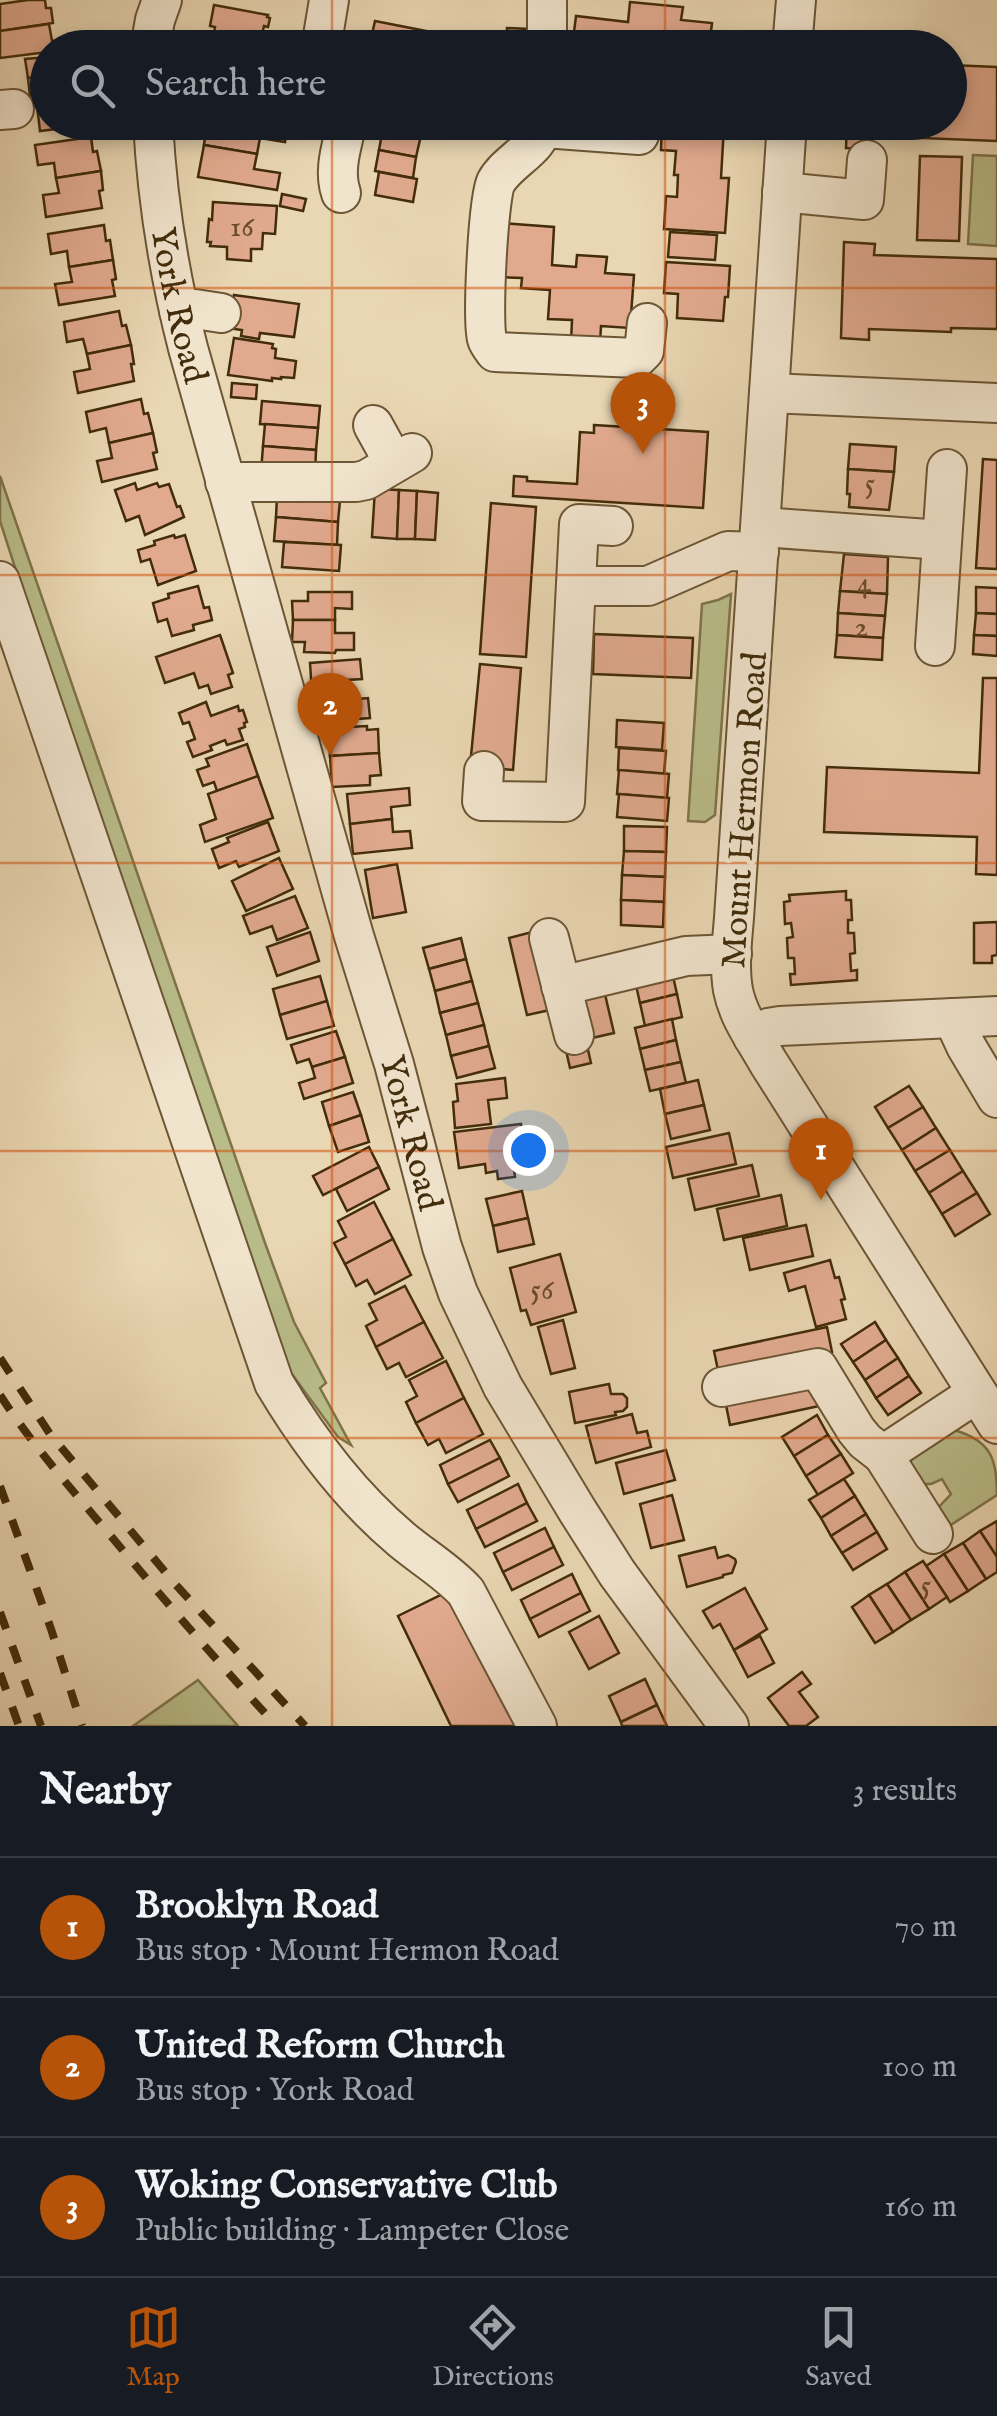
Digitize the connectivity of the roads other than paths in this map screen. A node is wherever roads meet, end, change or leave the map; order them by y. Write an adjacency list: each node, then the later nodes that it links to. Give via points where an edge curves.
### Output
1 (162, 0): 5 (street)
2 (329, 0): 6 (street)
3 (547, 0): 7 (street)
4 (796, 0): 8 (street)
5 (153, 30)
6 (324, 30)
7 (546, 30)
8 (794, 30)
9 (155, 140): 16 (street, York Road)
10 (343, 140): 15 (street)
11 (537, 140): 18 (street, via 496,180 491,198 487,341 495,352 637,358)
12 (786, 140): 14 (street, Mount Hermon Road)
13 (866, 160): 14 (street, via 864,200)
14 (782, 192): 19 (street, Mount Hermon Road)
15 (342, 193)
16 (179, 311): 17 (street); 23 (street, York Road)
17 (222, 313)
18 (647, 323)
19 (769, 393): 20 (street); 25 (street, Mount Hermon Road)
20 (997, 403)
21 (373, 425): 23 (street, via 403,458 366,480)
22 (947, 469): 26 (street)
23 (225, 482): 45 (street, York Road, via 458,1294 503,1387 597,1542)
24 (613, 526): 28 (street, via 579,524)
25 (760, 539): 26 (street); 28 (street, via 648,586); 32 (street, Mount Hermon Road)
26 (942, 540): 29 (street)
27 (0, 580): 44 (street, via 274,1383 354,1493 466,1592)
28 (576, 586): 30 (street, via 565,802 482,801)
29 (935, 646)
30 (484, 772)
31 (549, 938): 33 (street)
32 (732, 954): 33 (street, via 686,956); 37 (street, Mount Hermon Road, via 736,1000)
33 (560, 986): 36 (street)
34 (997, 1016): 35 (street)
35 (953, 1018): 37 (street, via 780,1026); 38 (street)
36 (574, 1035)
37 (754, 1037): 40 (street, Mount Hermon Road)
38 (997, 1098)
39 (722, 1386): 42 (street, via 818,1368 856,1430)
40 (977, 1392): 41 (street, Mount Hermon Road); 42 (street)
41 (997, 1424)
42 (883, 1455): 43 (street)
43 (932, 1510)
44 (537, 1726)
45 (730, 1726)

